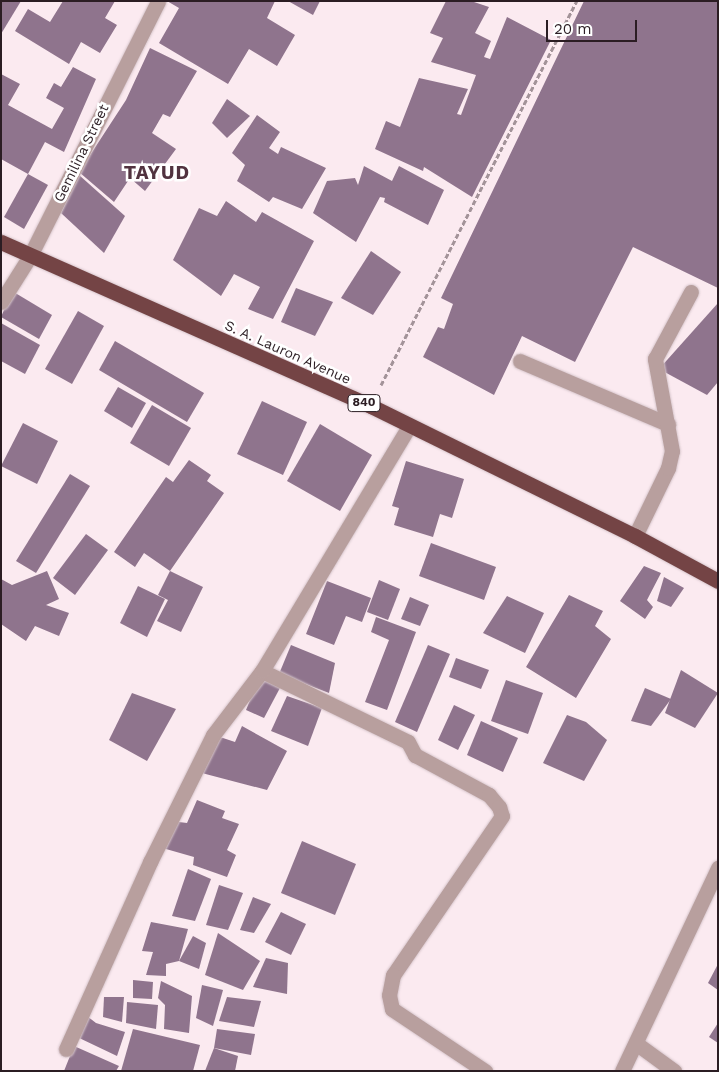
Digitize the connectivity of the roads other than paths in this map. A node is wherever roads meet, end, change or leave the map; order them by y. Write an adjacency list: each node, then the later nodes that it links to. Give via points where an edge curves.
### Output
1 (158, 1): 3 (street, Gemilina Street)
2 (1, 242): 3 (highway, S. A. Lauron Avenue / 840)
3 (30, 256): 5 (street, Gemilina Street); 8 (highway, S. A. Lauron Avenue / 840, via 371,406)
4 (691, 292): 7 (street, via 655,359 656,382)
5 (1, 302)
6 (520, 361): 7 (street)
7 (668, 424): 9 (street, via 672,451 668,468)
8 (409, 426): 9 (highway, S. A. Lauron Avenue / 840); 11 (street)
9 (635, 536): 10 (highway, S. A. Lauron Avenue / 840)
10 (718, 582)
11 (262, 671): 14 (street, via 213,735 150,862); 15 (street, via 408,742 415,755 489,795 499,807 502,816 393,975 389,995 392,1009)
12 (718, 868): 13 (street)
13 (637, 1044): 16 (street); 17 (street)
14 (66, 1049)
15 (485, 1071)
16 (622, 1071)
17 (674, 1071)

